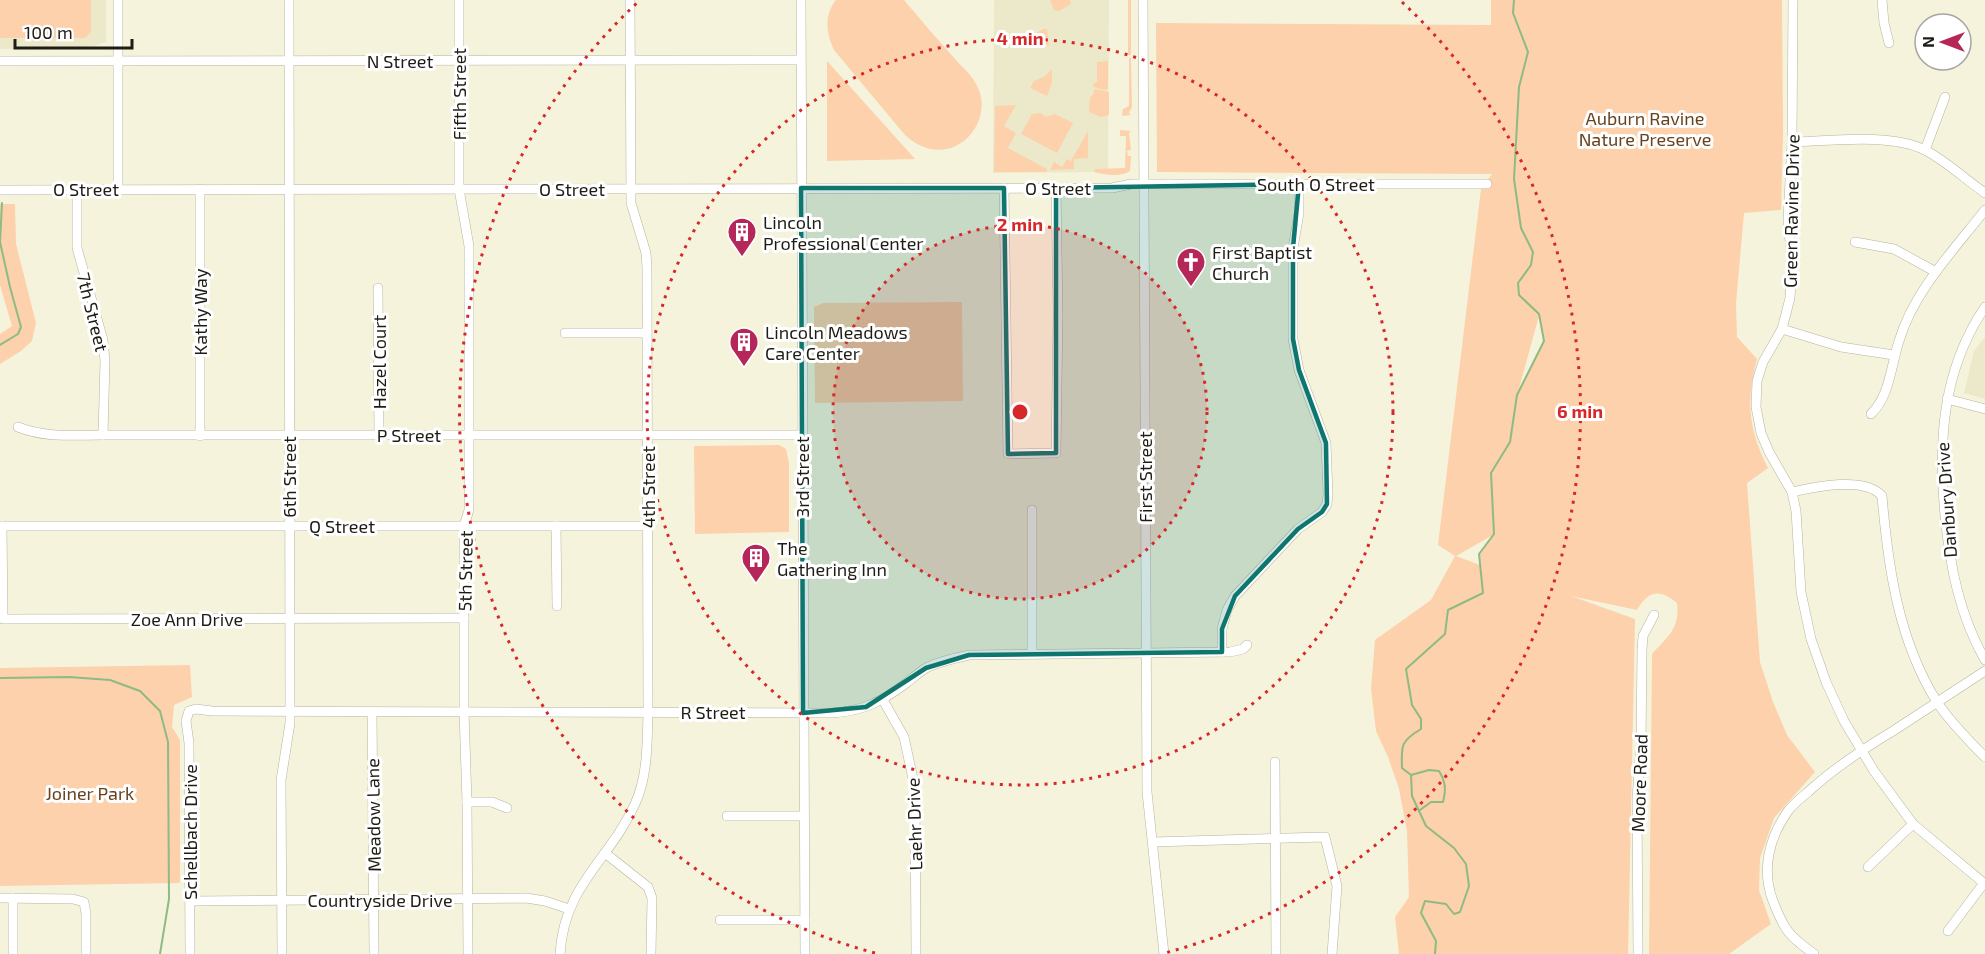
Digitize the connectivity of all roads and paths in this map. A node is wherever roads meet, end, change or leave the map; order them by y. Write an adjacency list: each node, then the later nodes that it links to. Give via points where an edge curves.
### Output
1 (118, 0): 14 (street)
2 (289, 0): 15 (street, 6th Street)
3 (459, 0): 10 (street, Fifth Street)
4 (630, 0): 11 (street, 4th Street)
5 (801, 0): 12 (street, 3rd Street)
6 (1143, 0): 19 (street, First Street)
7 (1792, 0): 17 (street, Green Ravine Drive)
8 (1882, 0): 9 (street)
9 (1889, 44)
10 (459, 60): 11 (street, N Street); 15 (street, N Street); 29 (street, Fifth Street)
11 (630, 60): 12 (street, N Street); 30 (street, 4th Street)
12 (800, 60): 22 (street, 3rd Street)
13 (0, 61): 14 (street, N Street)
14 (118, 61): 15 (street, N Street); 26 (street)
15 (288, 61): 28 (street, 6th Street)
16 (1945, 97): 18 (street)
17 (1792, 142): 18 (street, via 1884,140); 38 (street, Green Ravine Drive, via 1788,220 1792,263 1790,298)
18 (1925, 150): 32 (street)
19 (1144, 184): 20 (street, South O Street); 24 (street, O Street); 67 (street, First Street)
20 (1299, 184): 21 (street, South O Street); 65 (street, via 1293,248 1293,339 1299,370 1326,443 1327,504 1235,596 1222,629)
21 (1487, 184)
22 (801, 188): 23 (street, O Street); 30 (street, O Street); 51 (street, 3rd Street)
23 (1005, 188): 24 (street, O Street); 24 (street, via 1008,454 1056,453)
24 (1056, 188)
25 (76, 189): 26 (street, O Street); 31 (street, O Street); 46 (street, 7th Street, via 77,248 104,340)
26 (118, 189): 27 (street, O Street)
27 (200, 189): 28 (street, O Street); 47 (street, Kathy Way)
28 (288, 189): 29 (street, O Street); 52 (street, 6th Street)
29 (459, 189): 30 (street, O Street); 49 (street, 5th Street, via 469,246)
30 (631, 189): 40 (street, 4th Street, via 633,213 646,253)
31 (0, 190)
32 (1985, 193)
33 (1985, 210): 35 (street)
34 (1856, 242): 35 (street, via 1893,249)
35 (1936, 272): 41 (street, via 1914,304)
36 (378, 288): 48 (street, Hazel Court)
37 (1985, 307): 42 (street, Danbury Drive, via 1962,350)
38 (1782, 329): 41 (street, via 1841,347); 53 (street, Green Ravine Drive, via 1763,362 1757,381 1756,408 1769,452)
39 (565, 333): 40 (street)
40 (646, 333): 50 (street, 4th Street)
41 (1894, 355): 44 (street, via 1883,400)
42 (1947, 399): 43 (street); 68 (street, Danbury Drive, via 1941,436 1947,545 1960,605)
43 (1985, 409)
44 (1871, 414)
45 (18, 427): 46 (street, P Street, via 47,435)
46 (103, 435): 47 (street, P Street)
47 (200, 435): 52 (street, P Street)
48 (379, 435): 49 (street, P Street); 52 (street, P Street)
49 (469, 435): 50 (street, P Street); 57 (street, 5th Street, via 470,510)
50 (648, 435): 51 (street, P Street); 59 (street, 4th Street)
51 (802, 435): 77 (street, 3rd Street)
52 (289, 436): 56 (street, 6th Street)
53 (1792, 492): 71 (street, via 1820,486 1867,485 1882,496 1889,565 1900,615); 78 (street, Green Ravine Drive, via 1801,592 1811,639 1826,682)
54 (1032, 510): 66 (street)
55 (1, 526): 56 (street, Q Street); 62 (street, Zoe Ann Drive, via 3,620)
56 (289, 526): 57 (street, Q Street); 62 (street, 6th Street)
57 (464, 526): 58 (street, Q Street); 63 (street, 5th Street)
58 (556, 526): 59 (street, Q Street); 60 (street)
59 (648, 526): 76 (street, 4th Street)
60 (557, 606)
61 (1654, 615): 114 (street, Moore Road, via 1643,636 1642,650 1637,799)
62 (289, 618): 63 (street, Zoe Ann Drive); 73 (street, 6th Street)
63 (464, 618): 75 (street, 5th Street)
64 (1247, 645): 65 (street, R Street, via 1238,651)
65 (1222, 652): 67 (street, R Street)
66 (1032, 654): 67 (street, R Street); 70 (street, R Street, via 991,653 947,659 926,668)
67 (1146, 654): 87 (street, First Street, via 1147,792)
68 (1985, 660)
69 (1985, 671): 71 (street)
70 (883, 700): 77 (street, R Street, via 849,712); 110 (street, Laehr Drive, via 903,737 915,789)
71 (1937, 702): 78 (street); 79 (street)
72 (189, 711): 73 (street, R Street); 96 (street, Schellbach Drive, via 186,721)
73 (289, 711): 74 (street, R Street); 93 (street, 6th Street, via 281,780)
74 (372, 711): 75 (street, R Street); 94 (street, Meadow Lane)
75 (464, 711): 76 (street, R Street); 81 (street, 5th Street)
76 (648, 712): 77 (street, R Street); 88 (street, 4th Street, via 643,782 624,825)
77 (803, 713): 84 (street, 3rd Street)
78 (1861, 751): 85 (street, Green Ravine Drive); 115 (street, via 1790,808 1770,845 1768,891 1779,919 1792,938)
79 (1985, 757)
80 (1275, 762): 86 (street)
81 (467, 802): 82 (street, via 492,802); 95 (street, 5th Street)
82 (507, 808)
83 (727, 816): 84 (street)
84 (804, 816): 99 (street, 3rd Street)
85 (1913, 824): 89 (street); 90 (street, Green Ravine Drive)
86 (1276, 839): 87 (street); 112 (street); 113 (street, via 1325,837 1337,886)
87 (1153, 842): 111 (street, First Street)
88 (605, 853): 97 (street, 4th Street, via 582,883); 108 (street, via 648,887 652,898)
89 (1868, 867)
90 (1985, 884): 100 (street)
91 (0, 898): 92 (street)
92 (13, 898): 101 (street); 102 (street, via 84,902)
93 (281, 900): 94 (street, Countryside Drive); 96 (street, Countryside Drive); 104 (street, 6th Street)
94 (374, 900): 95 (street, Countryside Drive); 105 (street, Meadow Lane)
95 (468, 900): 97 (street, Countryside Drive, via 526,898); 106 (street, 5th Street)
96 (190, 901): 103 (street, Schellbach Drive)
97 (569, 909): 107 (street, 4th Street)
98 (720, 920): 99 (street)
99 (805, 920): 109 (street, 3rd Street)
100 (1948, 931)
101 (13, 954)
102 (86, 954)
103 (190, 954)
104 (282, 954)
105 (374, 954)
106 (468, 954)
107 (560, 954)
108 (651, 954)
109 (805, 954)
110 (916, 954)
111 (1164, 954)
112 (1276, 954)
113 (1332, 954)
114 (1638, 954)
115 (1814, 954)

